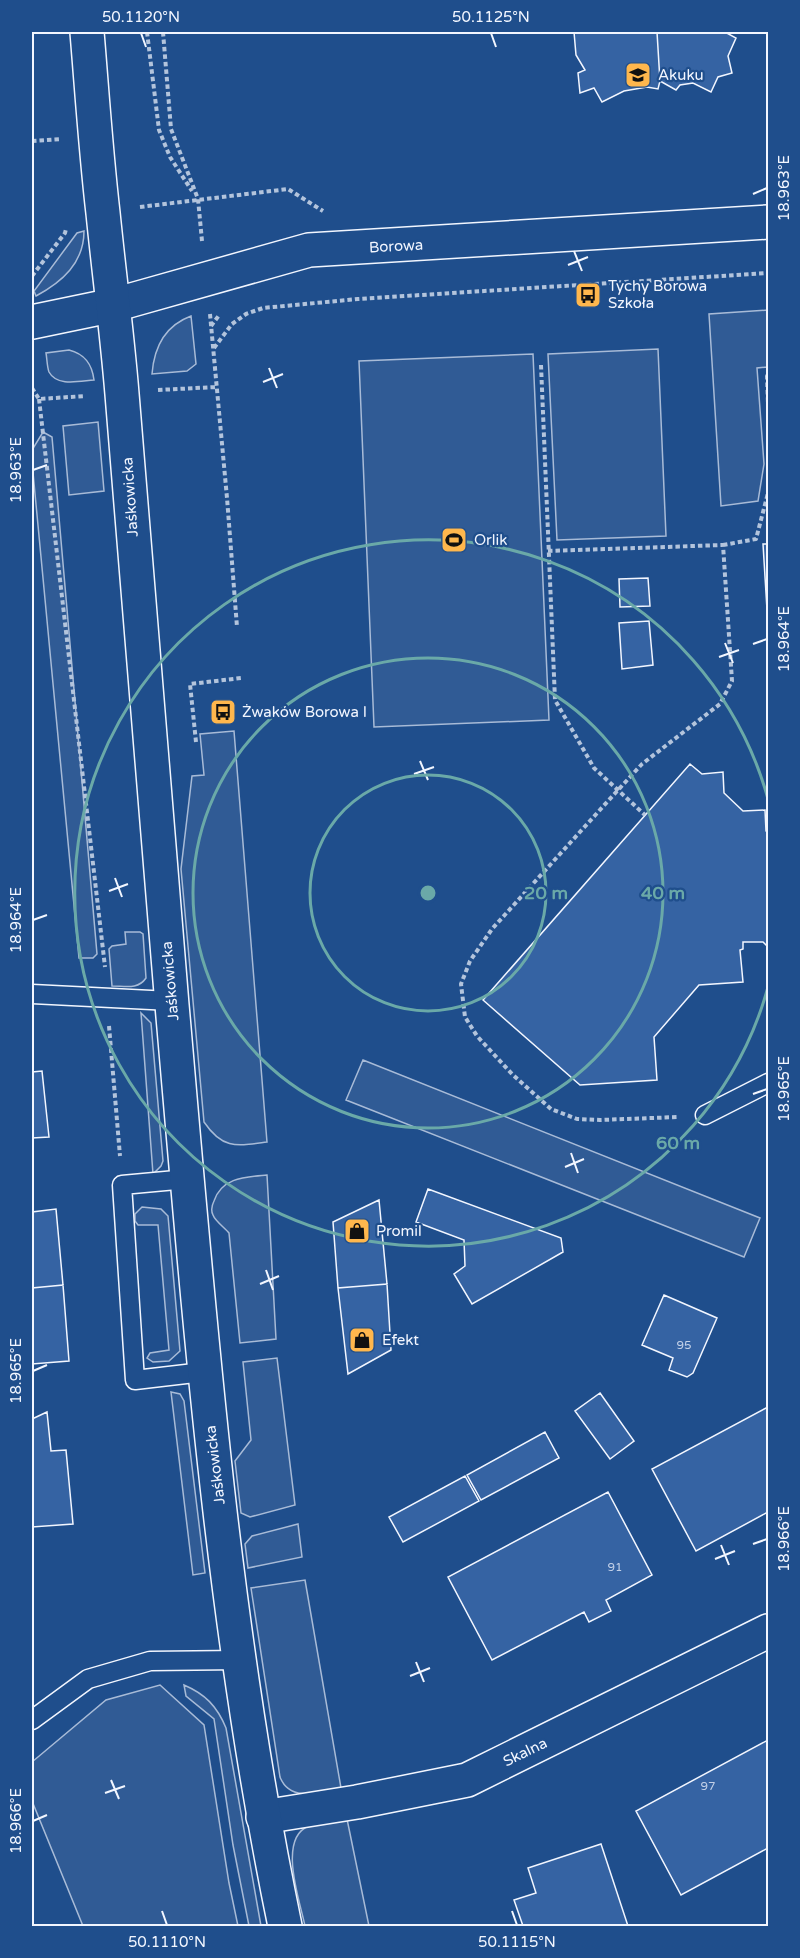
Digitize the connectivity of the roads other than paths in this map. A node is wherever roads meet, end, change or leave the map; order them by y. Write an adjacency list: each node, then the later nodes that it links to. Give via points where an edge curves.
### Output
1 (87, 32): 3 (street, Jaśkowicka)
2 (768, 222): 3 (street, Borowa, via 309,250)
3 (114, 305): 4 (street, Borowa); 6 (street, Jaśkowicka)
4 (32, 322)
5 (32, 994): 6 (lane)
6 (171, 1001): 9 (street, Jaśkowicka)
7 (768, 1083): 8 (lane)
8 (705, 1115)
9 (187, 1179): 10 (street, Jaśkowicka); 10 (lane, via 122,1185 135,1380)
10 (203, 1372): 12 (street, Jaśkowicka)
11 (768, 1630): 14 (street, Skalna, via 467,1780)
12 (240, 1660): 13 (lane, via 150,1661 88,1679); 14 (street, Jaśkowicka)
13 (33, 1716)
14 (263, 1817): 15 (street, Jaśkowicka)
15 (285, 1926)

